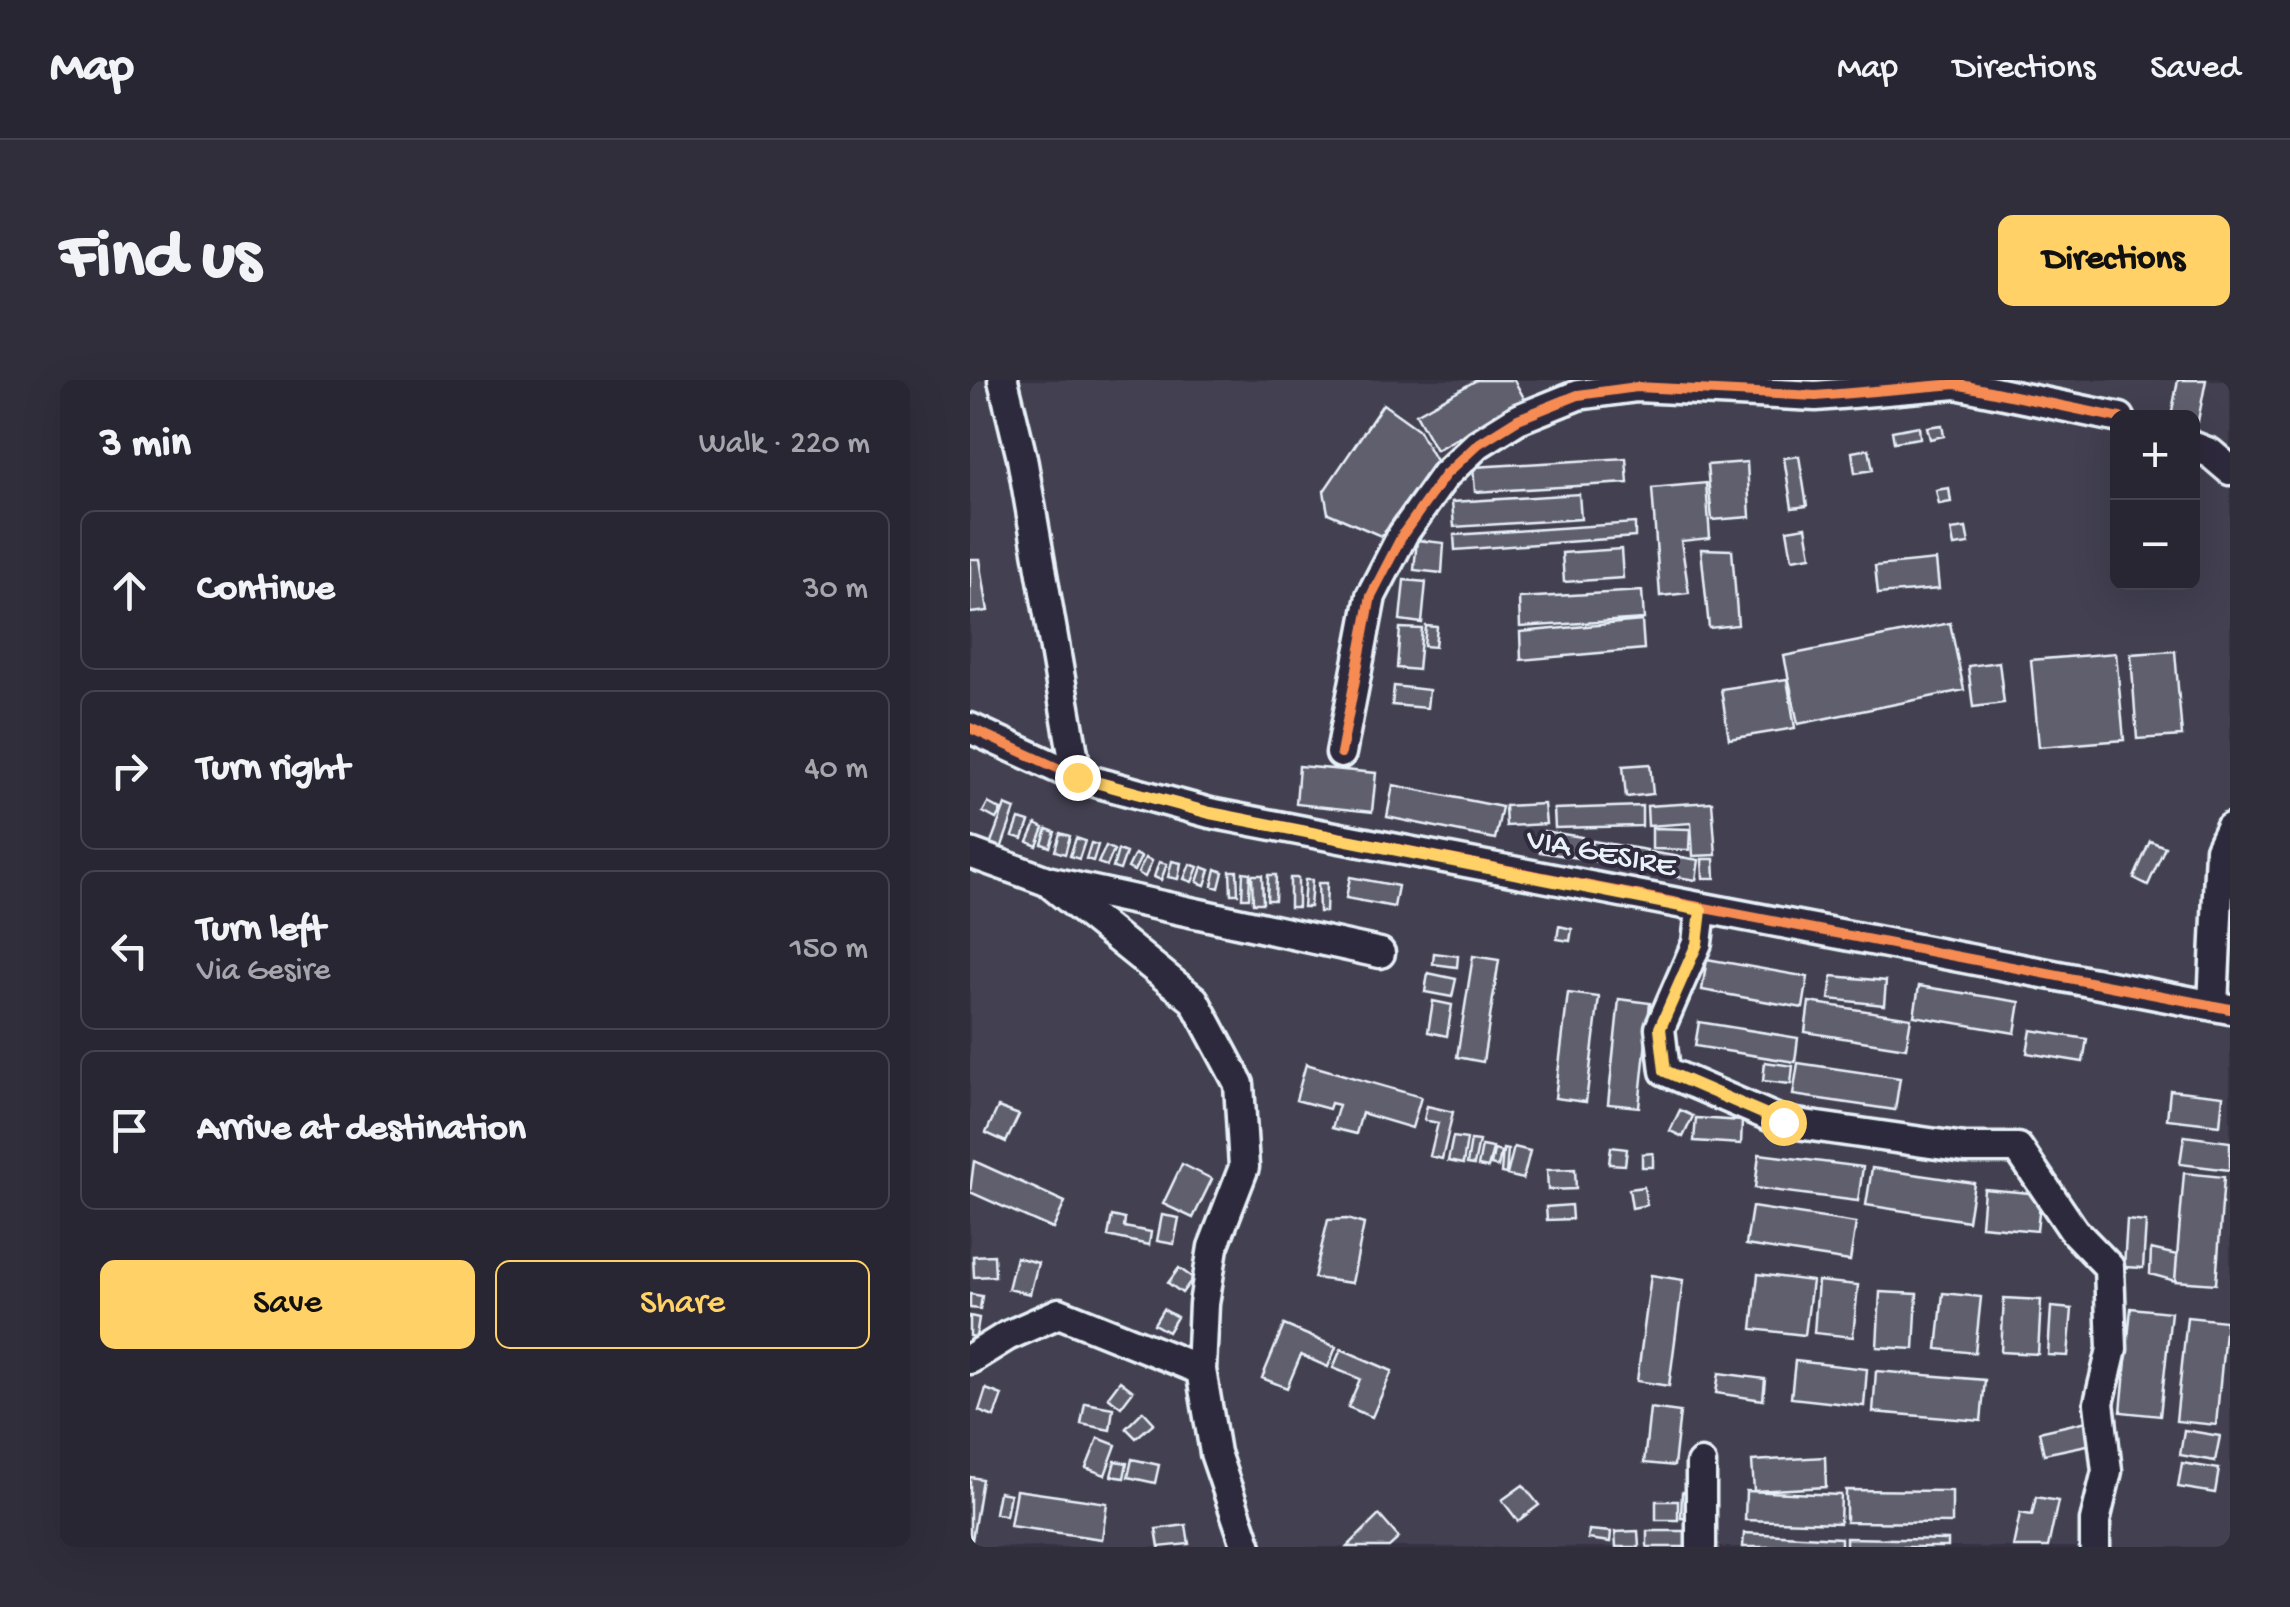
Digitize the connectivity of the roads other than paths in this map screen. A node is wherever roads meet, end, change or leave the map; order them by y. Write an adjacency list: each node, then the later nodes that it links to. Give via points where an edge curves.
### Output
1 (1003, 380): 7 (street)
2 (2110, 416): 6 (street, via 1956,384 1816,396 1637,388 1578,395 1518,419 1444,474 1371,596)
3 (2200, 449): 4 (street)
4 (2230, 470)
5 (970, 728): 7 (street, VIA GESIRE)
6 (1341, 753)
7 (1077, 777): 11 (street, VIA GESIRE, via 1210,813)
8 (2230, 828): 13 (street, via 2220,849)
9 (970, 853): 10 (street)
10 (1047, 881): 12 (street); 15 (street, via 1194,1000 1239,1084 1244,1167 1213,1247)
11 (1701, 910): 13 (street, VIA GESIRE); 19 (street, via 1697,944 1660,1028 1665,1071 1783,1122 1965,1148 2018,1148 2074,1230 2109,1267 2112,1350 2098,1402 2107,1471)
12 (1380, 953)
13 (2221, 1008)
14 (970, 1359): 15 (street, via 1060,1313)
15 (1201, 1370): 17 (street, via 1214,1453)
16 (1701, 1464): 18 (street)
17 (1247, 1547)
18 (1701, 1547)
19 (2096, 1547)

